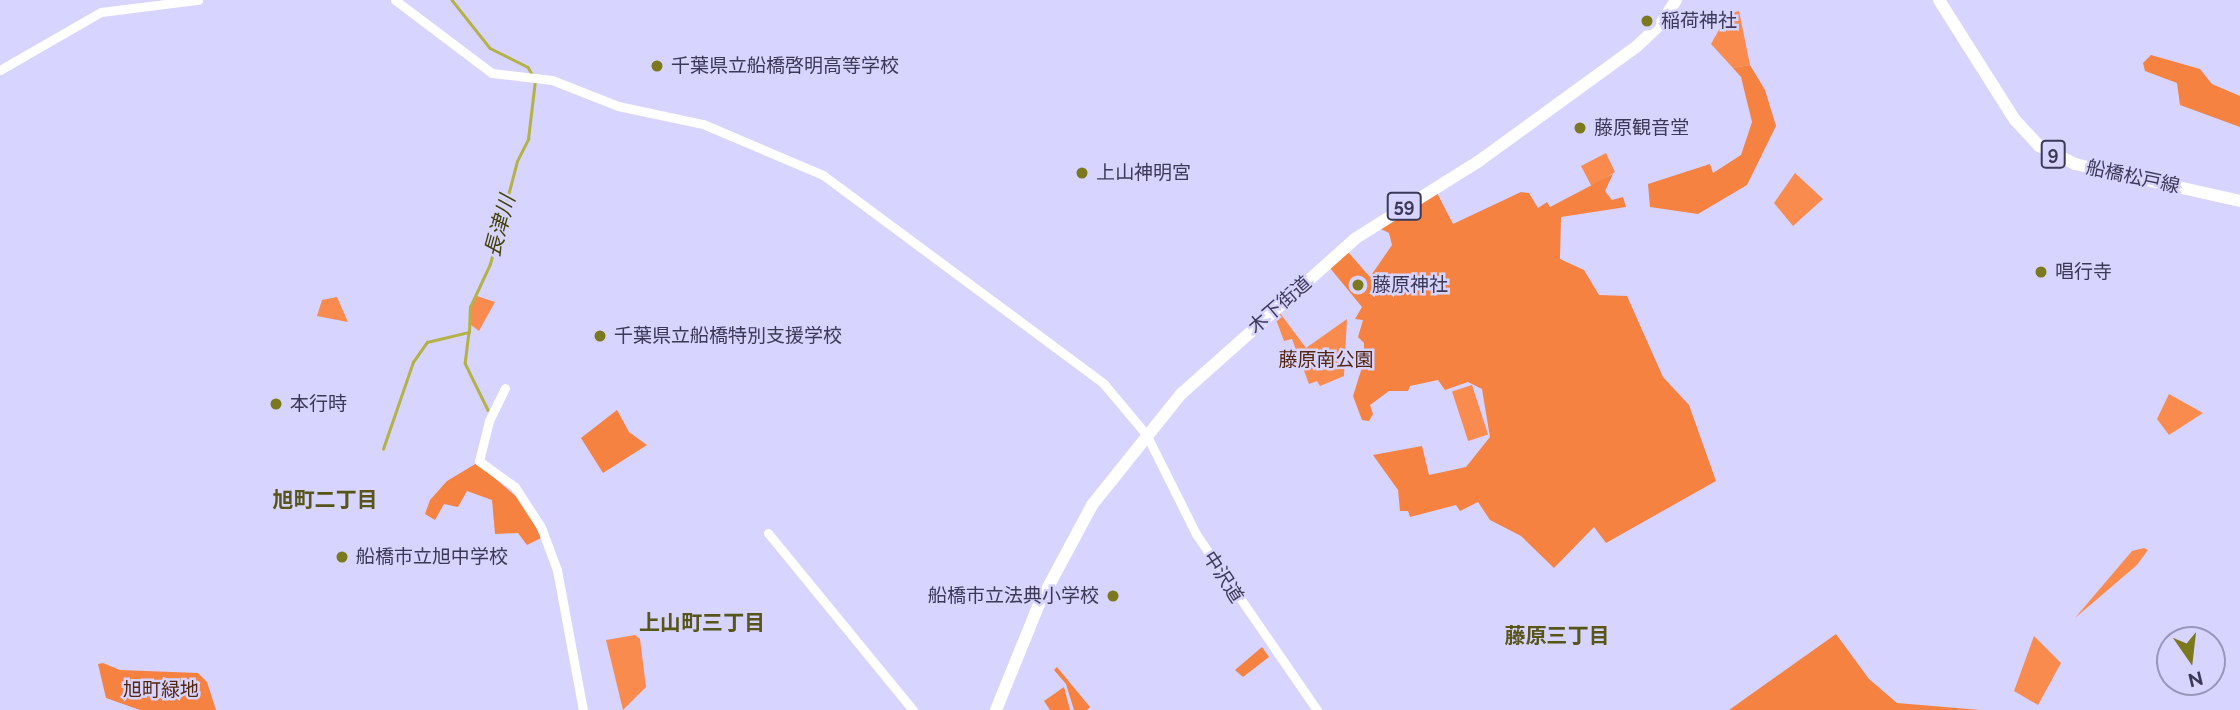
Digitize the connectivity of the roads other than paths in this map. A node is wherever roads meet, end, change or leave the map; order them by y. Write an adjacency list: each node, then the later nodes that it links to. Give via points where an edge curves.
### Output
1 (198, 0): 5 (street, via 101,12)
2 (395, 0): 8 (street, 中沢道, via 492,73 552,80 618,106 702,124 823,175 1104,384)
3 (1676, 0): 8 (main road, 木下街道 / 59, via 1661,24 1637,46 1479,161 1356,238 1181,394)
4 (1939, 0): 6 (main road, 船橋松戸線 / 9, via 2015,120 2039,146 2075,164)
5 (0, 70)
6 (2240, 201)
7 (505, 388): 10 (street, via 486,430 479,461 515,487 541,527 559,582)
8 (1146, 434): 12 (main road, 木下街道 / 59, via 1102,490 1078,531 1039,604); 13 (street, 中沢道, via 1196,534)
9 (768, 533): 11 (street)
10 (583, 710)
11 (912, 710)
12 (996, 710)
13 (1317, 710)

